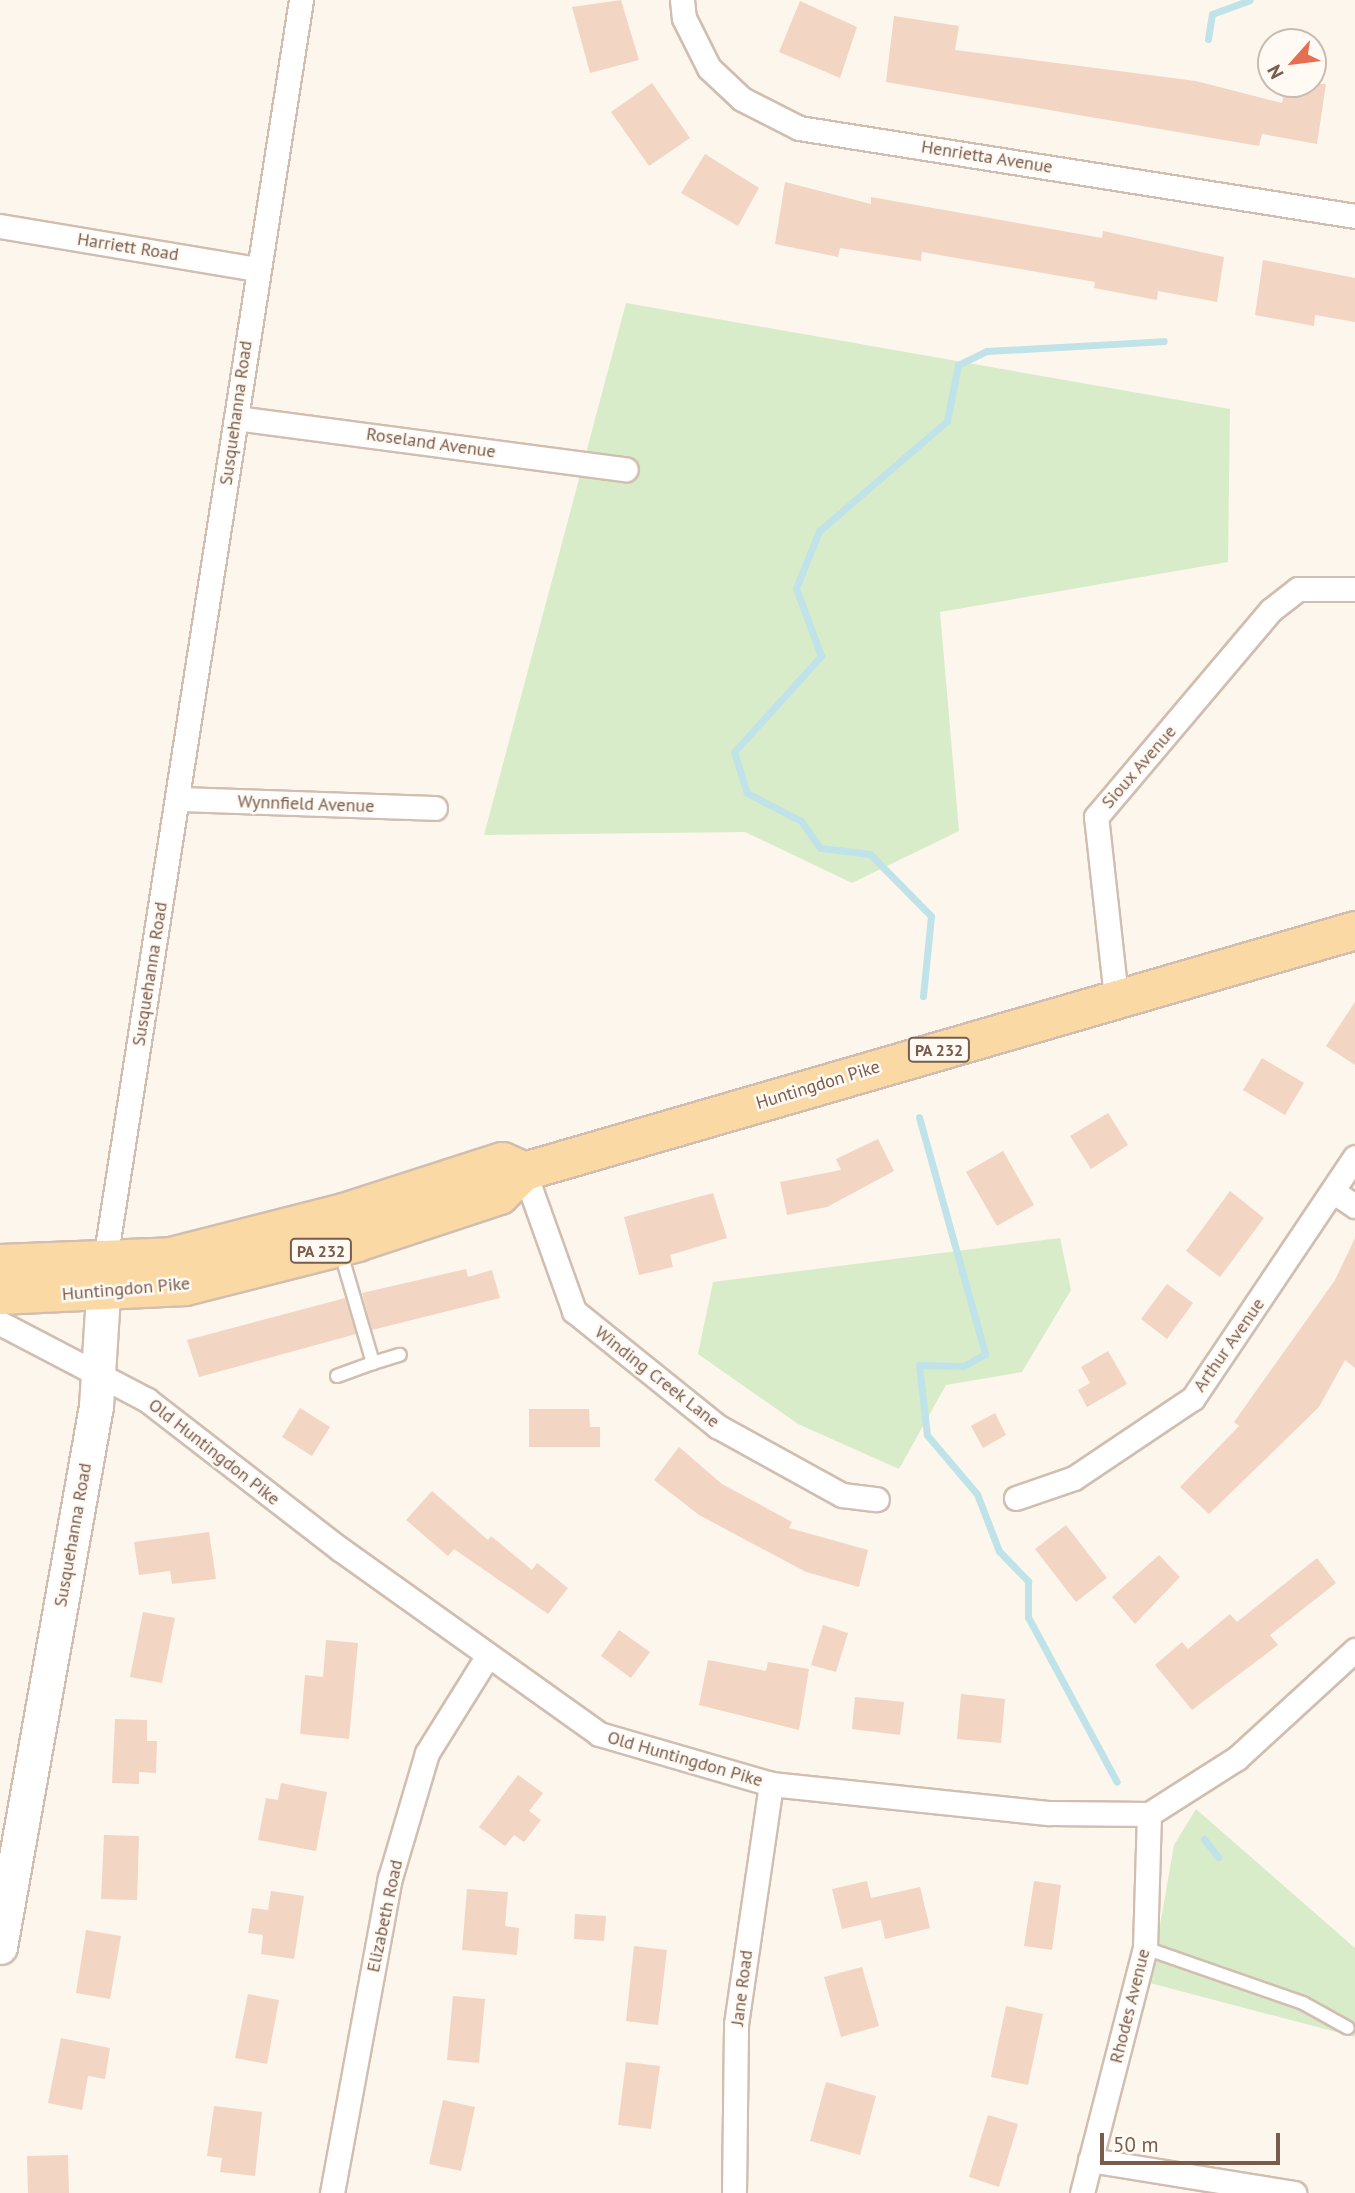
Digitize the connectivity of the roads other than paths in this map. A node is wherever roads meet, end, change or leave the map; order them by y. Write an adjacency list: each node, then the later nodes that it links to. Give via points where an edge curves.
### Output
1 (302, 0): 5 (street, Susquehanna Road)
2 (682, 0): 3 (street, Henrietta Avenue, via 684,18 709,68 742,99 799,128)
3 (1355, 216)
4 (0, 226): 5 (street, Harriett Road)
5 (256, 269): 6 (street, Susquehanna Road)
6 (236, 418): 7 (street, Roseland Avenue); 9 (street, Susquehanna Road)
7 (626, 468)
8 (1355, 589): 12 (street, Sioux Avenue, via 1297,589 1271,610 1096,817)
9 (178, 799): 10 (street, Wynnfield Avenue); 19 (street, Susquehanna Road)
10 (435, 808)
11 (1355, 930): 12 (main road, Huntingdon Pike / PA 232)
12 (1116, 997): 14 (main road, Huntingdon Pike / PA 232)
13 (1355, 1157): 15 (street, Arthur Avenue)
14 (524, 1171): 17 (main road, Huntingdon Pike / PA 232, via 499,1195); 19 (main road, Huntingdon Pike / PA 232, via 502,1161 343,1212); 26 (street, Winding Creek Lane, via 574,1311 717,1426 842,1495)
15 (1334, 1192): 16 (street); 27 (street, Arthur Avenue, via 1193,1398 1074,1478)
16 (1355, 1206)
17 (339, 1246): 19 (main road, Huntingdon Pike / PA 232, via 185,1286); 23 (lane)
18 (0, 1263): 19 (main road, Huntingdon Pike / PA 232)
19 (105, 1277): 20 (main road, Huntingdon Pike / PA 232); 24 (main road, Susquehanna Road)
20 (0, 1295)
21 (0, 1322): 24 (street, Old Huntingdon Pike)
22 (400, 1355): 23 (lane)
23 (373, 1363): 25 (lane)
24 (100, 1372): 29 (street, Old Huntingdon Pike, via 147,1401); 32 (main road, Susquehanna Road)
25 (337, 1376)
26 (877, 1499)
27 (1016, 1499)
28 (1355, 1650): 31 (street, via 1237,1758)
29 (487, 1657): 30 (street, Old Huntingdon Pike, via 599,1734); 36 (street, Elizabeth Road, via 427,1753 390,1878)
30 (771, 1784): 31 (street, Old Huntingdon Pike, via 1049,1813); 37 (street, Jane Road, via 736,2024)
31 (1149, 1814): 33 (street, Rhodes Avenue)
32 (0, 1947)
33 (1145, 1948): 34 (lane, via 1303,2003); 35 (street, Rhodes Avenue)
34 (1348, 2028)
35 (1090, 2160): 38 (street, Rhodes Avenue); 39 (street)
36 (332, 2193)
37 (734, 2193)
38 (1082, 2193)
39 (1294, 2193)

